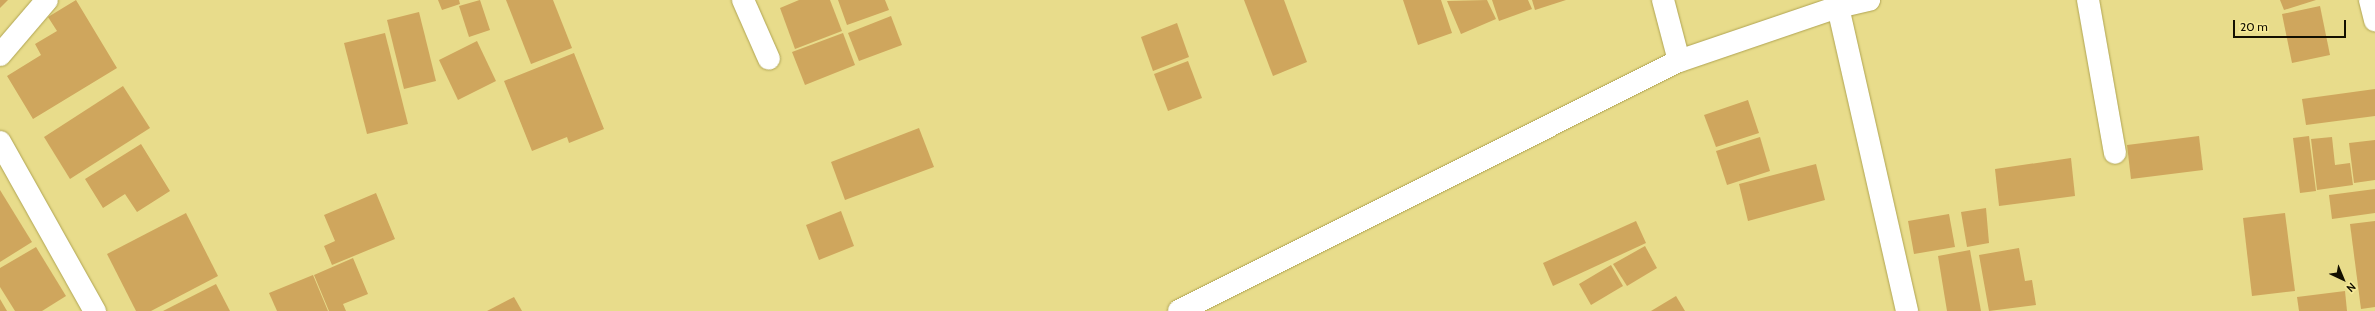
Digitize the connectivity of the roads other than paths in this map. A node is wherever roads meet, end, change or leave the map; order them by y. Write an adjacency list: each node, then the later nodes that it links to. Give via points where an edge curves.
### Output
1 (47, 0): 9 (street)
2 (744, 0): 10 (street)
3 (1663, 0): 11 (street)
4 (1869, 0): 7 (street)
5 (2088, 0): 13 (street)
6 (2370, 0): 8 (street)
7 (1838, 6): 11 (street); 16 (street)
8 (2375, 20)
9 (0, 55)
10 (769, 59)
11 (1679, 61): 15 (street)
12 (0, 142): 14 (street)
13 (2115, 153)
14 (95, 311)
15 (1179, 311)
16 (1907, 311)

